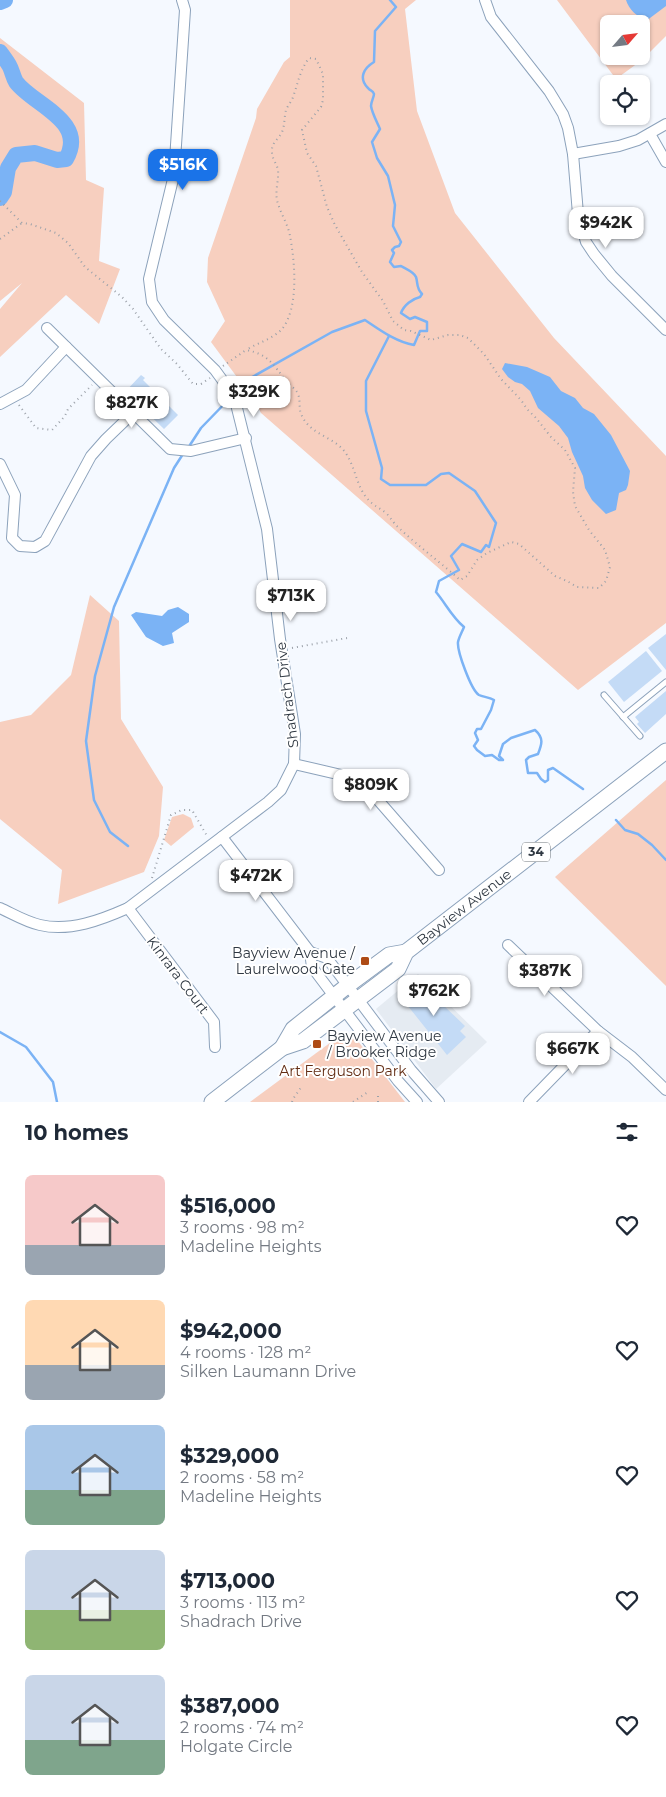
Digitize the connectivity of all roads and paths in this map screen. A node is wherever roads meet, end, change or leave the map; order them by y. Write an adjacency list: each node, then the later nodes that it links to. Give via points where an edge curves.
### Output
1 (182, 0): 20 (street, Shadrach Drive, via 185,10 174,175 149,278 152,302 164,320 215,370 234,396)
2 (485, 0): 5 (street, via 492,17 526,59 563,114)
3 (666, 124): 4 (street)
4 (650, 134): 5 (street, via 619,146); 6 (street)
5 (573, 154): 11 (street, via 578,214 586,242 612,276)
6 (666, 162)
7 (0, 201): 8 (path)
8 (22, 223): 9 (path); 15 (path, via 56,233 68,243 84,267 133,309 161,349 192,384 202,384)
9 (0, 239)
10 (46, 328): 12 (street)
11 (666, 330)
12 (66, 348): 16 (street); 17 (street, via 26,390)
13 (246, 350): 13 (path, via 257,352 270,361 287,383 296,388 302,417 345,452 365,495 375,507 386,512 399,528 460,580 467,576 477,560 511,542 519,544 555,576 577,587 599,588 606,581 610,567 605,550 575,506 575,468 565,450 551,438 468,338 448,335 431,340 404,330 393,321 335,225 316,166 307,153 302,130 324,100 323,74 316,58 310,58 304,65 272,153 278,169 277,203 290,236 295,266 293,303 282,329); 14 (path)
14 (223, 366)
15 (216, 372)
16 (98, 379): 17 (path, via 52,430 36,428); 19 (street)
17 (12, 398): 18 (street)
18 (0, 404)
19 (133, 413): 20 (street, via 170,449 191,451); 21 (street, via 91,456 45,541 35,547 20,546 12,538 15,495)
20 (246, 438): 23 (street, Shadrach Drive, via 267,528)
21 (0, 464)
22 (347, 638): 23 (path)
23 (282, 650): 29 (street, Shadrach Drive, via 294,734)
24 (666, 682): 26 (lane)
25 (604, 695): 26 (lane)
26 (623, 717): 27 (lane)
27 (640, 736)
28 (666, 751): 38 (main road, Bayview Avenue / 34)
29 (294, 764): 30 (street, Shadrach Drive, via 281,790); 32 (street, via 350,777 364,785)
30 (222, 837): 31 (street, Shadrach Drive); 37 (street)
31 (212, 844): 33 (street, Shadrach Drive); 33 (path, via 192,810 171,815)
32 (439, 870)
33 (147, 893): 35 (street, Shadrach Drive)
34 (0, 908): 35 (street, Shadrach Drive, via 41,925 58,926 80,925)
35 (128, 908): 44 (street, Kinrara Court, via 214,1022)
36 (508, 945): 43 (street)
37 (310, 952): 39 (street, via 327,958); 40 (street, via 312,967)
38 (406, 952): 39 (main road, Bayview Avenue / 34, via 389,955); 41 (main road, Bayview Avenue / 34, via 398,969)
39 (347, 986): 40 (main road, Bayview Avenue / 34); 41 (street)
40 (334, 996): 42 (street); 45 (main road, Bayview Avenue / 34, via 293,1029)
41 (358, 1000): 42 (main road, Bayview Avenue / 34); 46 (street)
42 (344, 1010): 45 (main road, Bayview Avenue / 34, via 303,1041); 47 (street)
43 (598, 1031): 49 (street, via 632,1057); 58 (street)
44 (215, 1047)
45 (282, 1048): 52 (main road, Bayview Avenue / 34)
46 (412, 1070): 47 (street); 57 (street)
47 (398, 1081): 56 (street)
48 (302, 1086): 53 (path)
49 (666, 1090)
50 (368, 1092): 54 (path)
51 (378, 1096): 55 (path)
52 (212, 1102)
53 (292, 1102)
54 (352, 1102)
55 (378, 1102)
56 (416, 1102)
57 (439, 1102)
58 (529, 1102)

